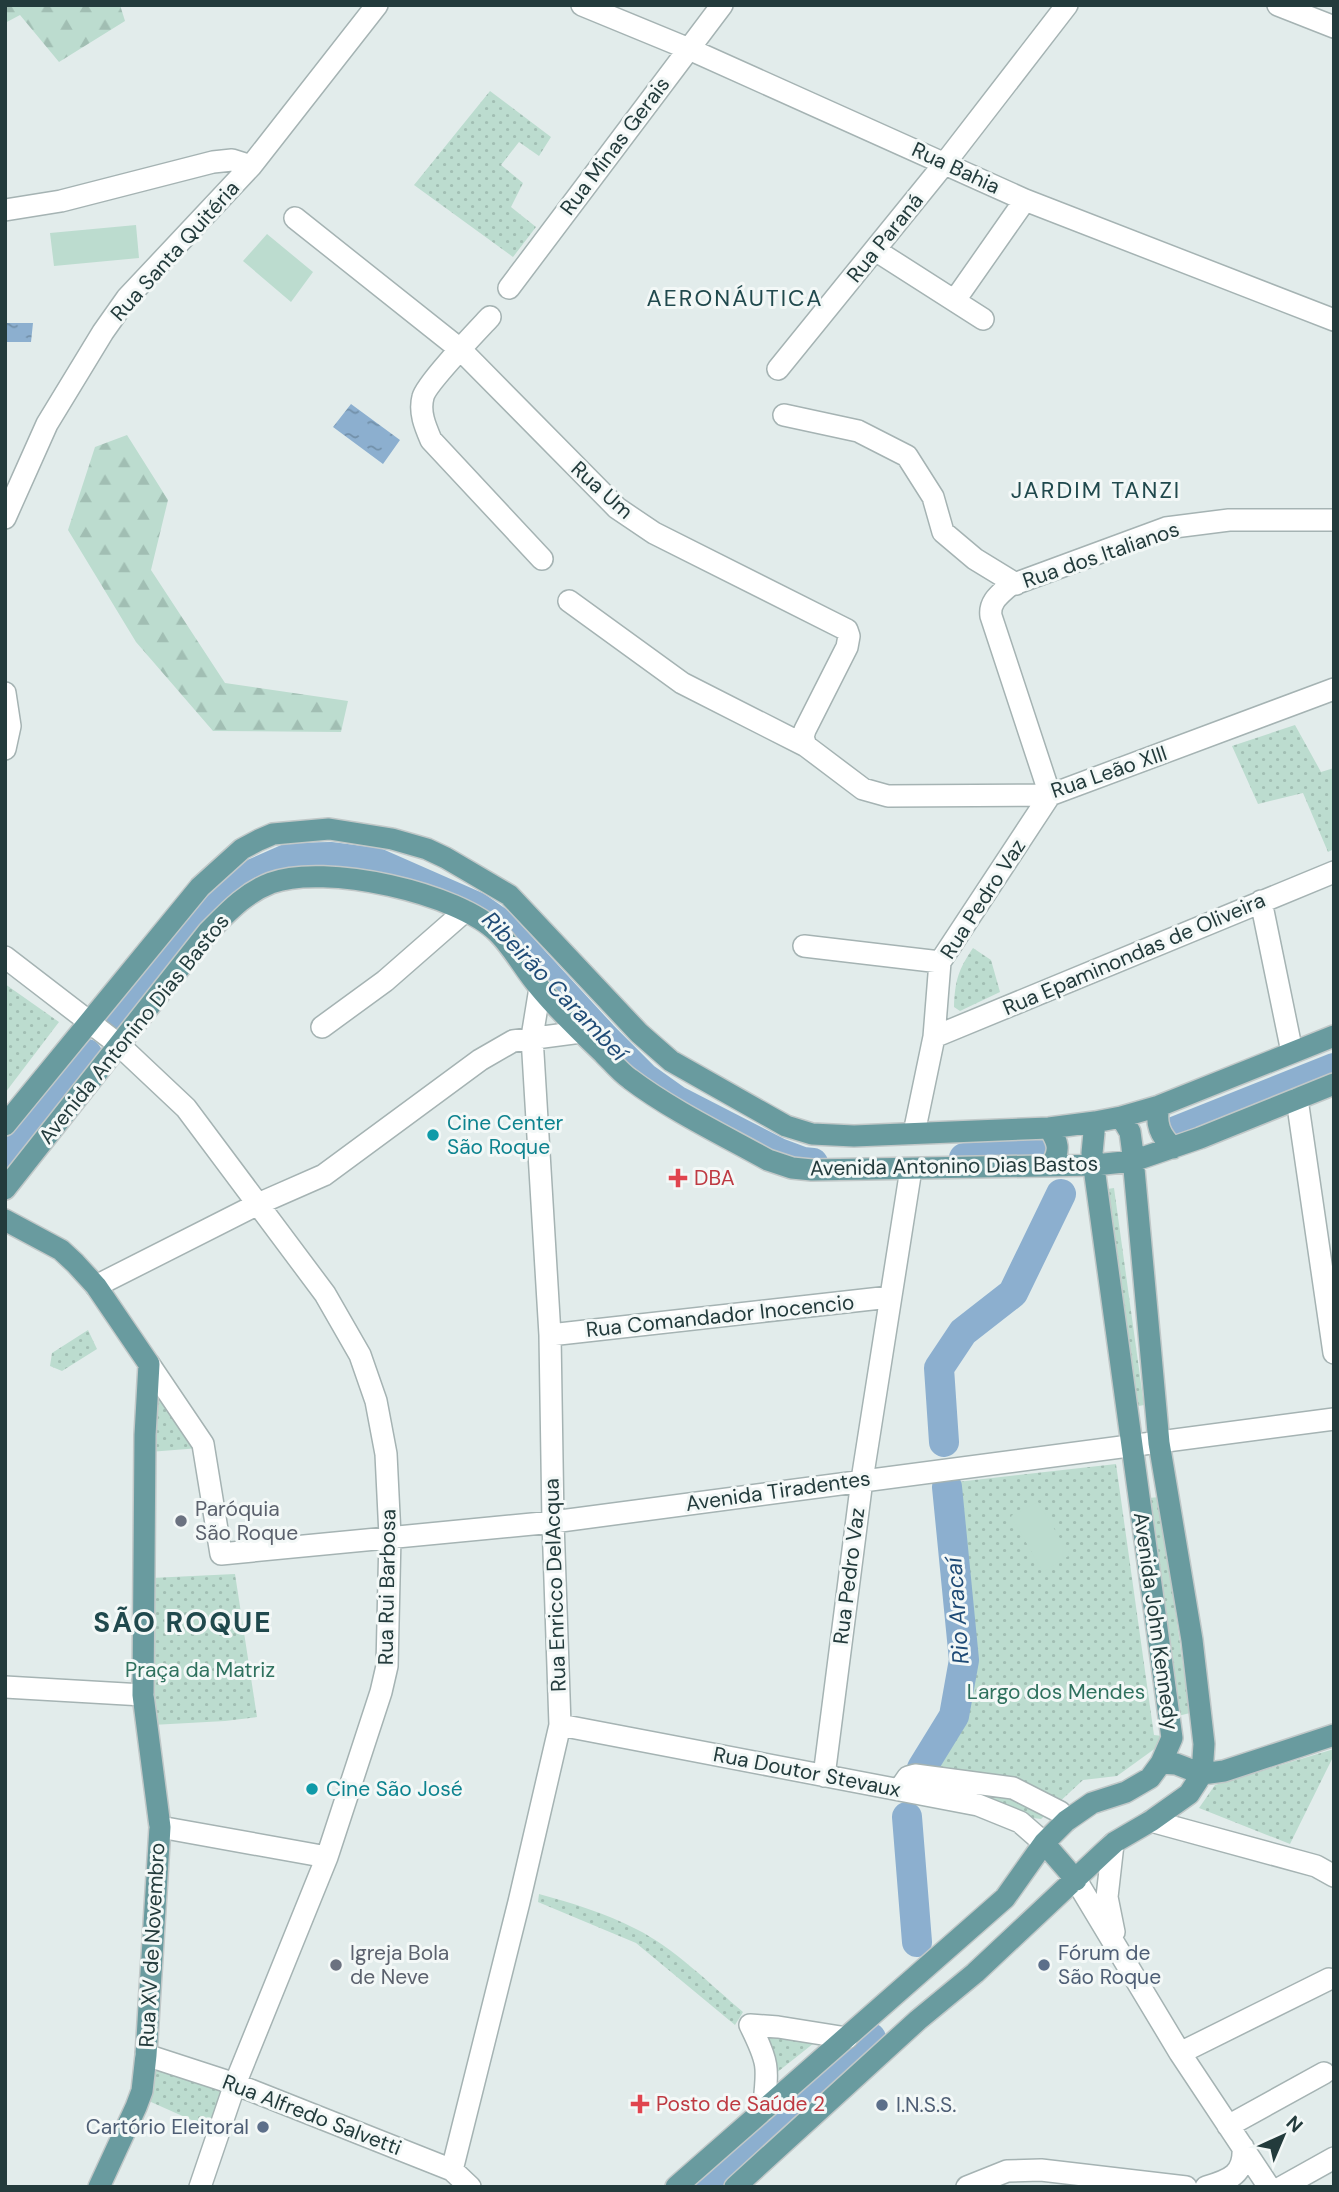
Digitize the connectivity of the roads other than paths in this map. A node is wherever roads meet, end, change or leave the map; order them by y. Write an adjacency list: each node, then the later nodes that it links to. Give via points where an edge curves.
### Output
1 (377, 5): 9 (street, Rua Santa Quitéria)
2 (582, 5): 7 (street, Rua Bahia)
3 (722, 5): 7 (street, Rua Minas Gerais)
4 (1067, 5): 8 (street, Rua Paraná)
5 (1278, 5): 6 (street)
6 (1334, 27)
7 (689, 49): 8 (street, Rua Bahia); 14 (street, Rua Minas Gerais)
8 (945, 163): 10 (street, Rua Bahia); 13 (street, Rua Paraná)
9 (251, 166): 11 (street, via 232,160 213,162 61,201); 22 (street, Rua Santa Quitéria, via 127,298 103,332 47,424)
10 (1025, 200): 15 (street); 18 (street, Rua Bahia)
11 (5, 210)
12 (295, 218): 19 (street, Rua Um)
13 (875, 250): 15 (street); 20 (street, Rua Paraná)
14 (509, 288)
15 (955, 300): 17 (street)
16 (490, 317): 19 (street)
17 (983, 319)
18 (1334, 320)
19 (461, 350): 24 (street, via 426,388 421,408 424,424 431,440); 29 (street, Rua Um, via 617,508 654,533 847,630 847,646 805,730)
20 (778, 369)
21 (783, 415): 25 (street, via 858,431 907,456 933,497 943,532)
22 (5, 518)
23 (1334, 520): 25 (street, Rua dos Italianos, via 1229,520 1166,528)
24 (542, 559)
25 (1016, 584): 31 (street, Rua dos Italianos, via 998,596 991,616)
26 (569, 601): 29 (street, Rua Leão XIII, via 682,683)
27 (1334, 689): 31 (street, Rua Leão XIII)
28 (5, 693): 30 (street, via 10,726)
29 (806, 746): 31 (street, Rua Leão XIII, via 863,789 888,796)
30 (5, 749)
31 (1050, 795): 37 (street, Rua Pedro Vaz)
32 (1334, 872): 33 (street, Rua Epaminondas de Oliveira)
33 (1261, 901): 44 (street, Rua Epaminondas de Oliveira); 46 (street)
34 (465, 911): 38 (main road, Avenida Antonino Dias Bastos, via 498,933); 40 (street, via 385,981); 45 (main road, Avenida Antonino Dias Bastos, via 399,886 358,880 308,877 272,883 240,900 208,932)
35 (804, 946): 37 (street)
36 (5, 957): 39 (street, Rua Rui Barbosa)
37 (940, 962): 44 (street, Rua Pedro Vaz)
38 (540, 988): 41 (main road, Avenida Antonino Dias Bastos); 43 (street, Rua Enricco DelAcqua)
39 (90, 1021): 45 (street, Rua Rui Barbosa); 52 (main road, Avenida Antonino Dias Bastos); 54 (main road, Avenida Antonino Dias Bastos, via 200,887 242,849 273,834 329,829 427,849 509,895 671,1061 786,1126 854,1136)
40 (322, 1027)
41 (581, 1032): 43 (street); 59 (main road, Avenida Antonino Dias Bastos, via 629,1079 768,1160 812,1170)
42 (1334, 1036): 46 (main road, Avenida Antonino Dias Bastos)
43 (532, 1037): 61 (street, via 503,1045 480,1060 324,1174); 65 (street, Rua Enricco DelAcqua)
44 (934, 1037): 54 (street, Rua Pedro Vaz)
45 (118, 1044): 60 (main road, Avenida Antonino Dias Bastos); 61 (street, Rua Rui Barbosa, via 186,1108)
46 (1292, 1052): 49 (main road, Avenida Antonino Dias Bastos)
47 (1334, 1084): 48 (main road, Avenida Antonino Dias Bastos)
48 (1297, 1099): 55 (main road, Avenida Antonino Dias Bastos); 66 (street)
49 (1159, 1106): 50 (main road, Avenida Antonino Dias Bastos); 55 (main road, via 1158,1128)
50 (1121, 1117): 51 (main road, Avenida Antonino Dias Bastos); 56 (main road, Avenida John Kennedy, via 1130,1132)
51 (1095, 1122): 53 (main road, Avenida Antonino Dias Bastos); 57 (main road, Avenida John Kennedy)
52 (5, 1125)
53 (1049, 1128): 54 (main road, Avenida Antonino Dias Bastos); 58 (main road, via 1059,1148)
54 (914, 1133)
55 (1173, 1148): 56 (main road, Avenida Antonino Dias Bastos)
56 (1133, 1161): 57 (main road, Avenida Antonino Dias Bastos); 69 (main road, Avenida John Kennedy)
57 (1095, 1165): 58 (main road, Avenida Antonino Dias Bastos); 70 (main road, Avenida John Kennedy)
58 (1051, 1166): 59 (main road, Avenida Antonino Dias Bastos)
59 (911, 1169): 64 (street, Rua Pedro Vaz)
60 (5, 1189)
61 (258, 1204): 63 (street); 73 (street, Rua Rui Barbosa, via 325,1294 360,1354 376,1401 386,1454)
62 (5, 1220): 63 (main road, via 61,1250)
63 (96, 1286): 67 (main road)
64 (890, 1297): 65 (street, Rua Comandador Inocencio); 71 (street, Rua Pedro Vaz)
65 (550, 1335): 72 (street, Rua Enricco DelAcqua)
66 (1334, 1353)
67 (149, 1364): 73 (street, Avenida Tiradentes, via 203,1444 221,1554); 75 (main road, Rua XV de Novembro)
68 (1334, 1419): 69 (street, Avenida Tiradentes)
69 (1159, 1443): 70 (street, Avenida Tiradentes); 79 (main road, Avenida John Kennedy, via 1194,1652 1204,1744)
70 (1131, 1446): 71 (street, Avenida Tiradentes); 78 (main road, Avenida John Kennedy, via 1172,1738)
71 (862, 1480): 72 (street, Avenida Tiradentes); 80 (street, Rua Pedro Vaz)
72 (553, 1522): 73 (street, Avenida Tiradentes); 76 (street, Rua Enricco DelAcqua)
73 (390, 1536): 87 (street, Rua Rui Barbosa, via 387,1667)
74 (5, 1687): 75 (street)
75 (143, 1695): 84 (main road, Rua XV de Novembro)
76 (560, 1725): 80 (street, Rua Doutor Stevaux); 103 (street, Rua Enricco DelAcqua)
77 (1334, 1735): 79 (main road)
78 (1161, 1763): 79 (main road); 82 (main road, Avenida John Kennedy, via 1142,1783 1092,1803)
79 (1202, 1774): 83 (main road, via 1189,1794)
80 (824, 1776): 81 (street, Rua Doutor Stevaux)
81 (899, 1790): 82 (street, via 915,1775 1013,1788 1060,1812); 85 (street, Rua Doutor Stevaux, via 978,1805 1020,1822)
82 (1066, 1821): 85 (main road, Avenida John Kennedy)
83 (1151, 1821): 86 (main road); 88 (street, via 1316,1866)
84 (160, 1827): 87 (street); 96 (main road, Rua XV de Novembro)
85 (1044, 1843): 89 (main road); 92 (main road, Avenida John Kennedy, via 1005,1898)
86 (1113, 1844): 89 (main road); 90 (street, via 1107,1897)
87 (327, 1857): 98 (street, Rua Rui Barbosa)
88 (1334, 1876)
89 (1076, 1880): 90 (street); 93 (main road)
90 (1117, 1947): 95 (street)
91 (1329, 1979): 95 (street)
92 (877, 2012): 93 (main road); 94 (main road, Avenida John Kennedy)
93 (900, 2037): 108 (main road)
94 (847, 2038): 99 (main road, Avenida John Kennedy); 99 (street, via 750,2025 767,2064)
95 (1180, 2053): 100 (street)
96 (146, 2055): 98 (street, Rua Alfredo Salvetti); 104 (main road, Rua XV de Novembro, via 142,2091)
97 (1324, 2073): 100 (street)
98 (235, 2084): 103 (street, Rua Alfredo Salvetti); 105 (street, Rua Rui Barbosa)
99 (763, 2111): 107 (main road, Avenida John Kennedy)
100 (1228, 2126): 101 (street)
101 (1243, 2147): 111 (street, via 1244,2161 1238,2171); 112 (street)
102 (1334, 2158): 113 (street)
103 (452, 2170): 106 (street, Rua Alfredo Salvetti)
104 (99, 2187)
105 (200, 2187)
106 (470, 2187)
107 (676, 2187)
108 (735, 2187)
109 (967, 2187): 110 (street, via 1007,2171 1041,2170)
110 (1186, 2187)
111 (1206, 2187)
112 (1269, 2187)
113 (1282, 2187)

